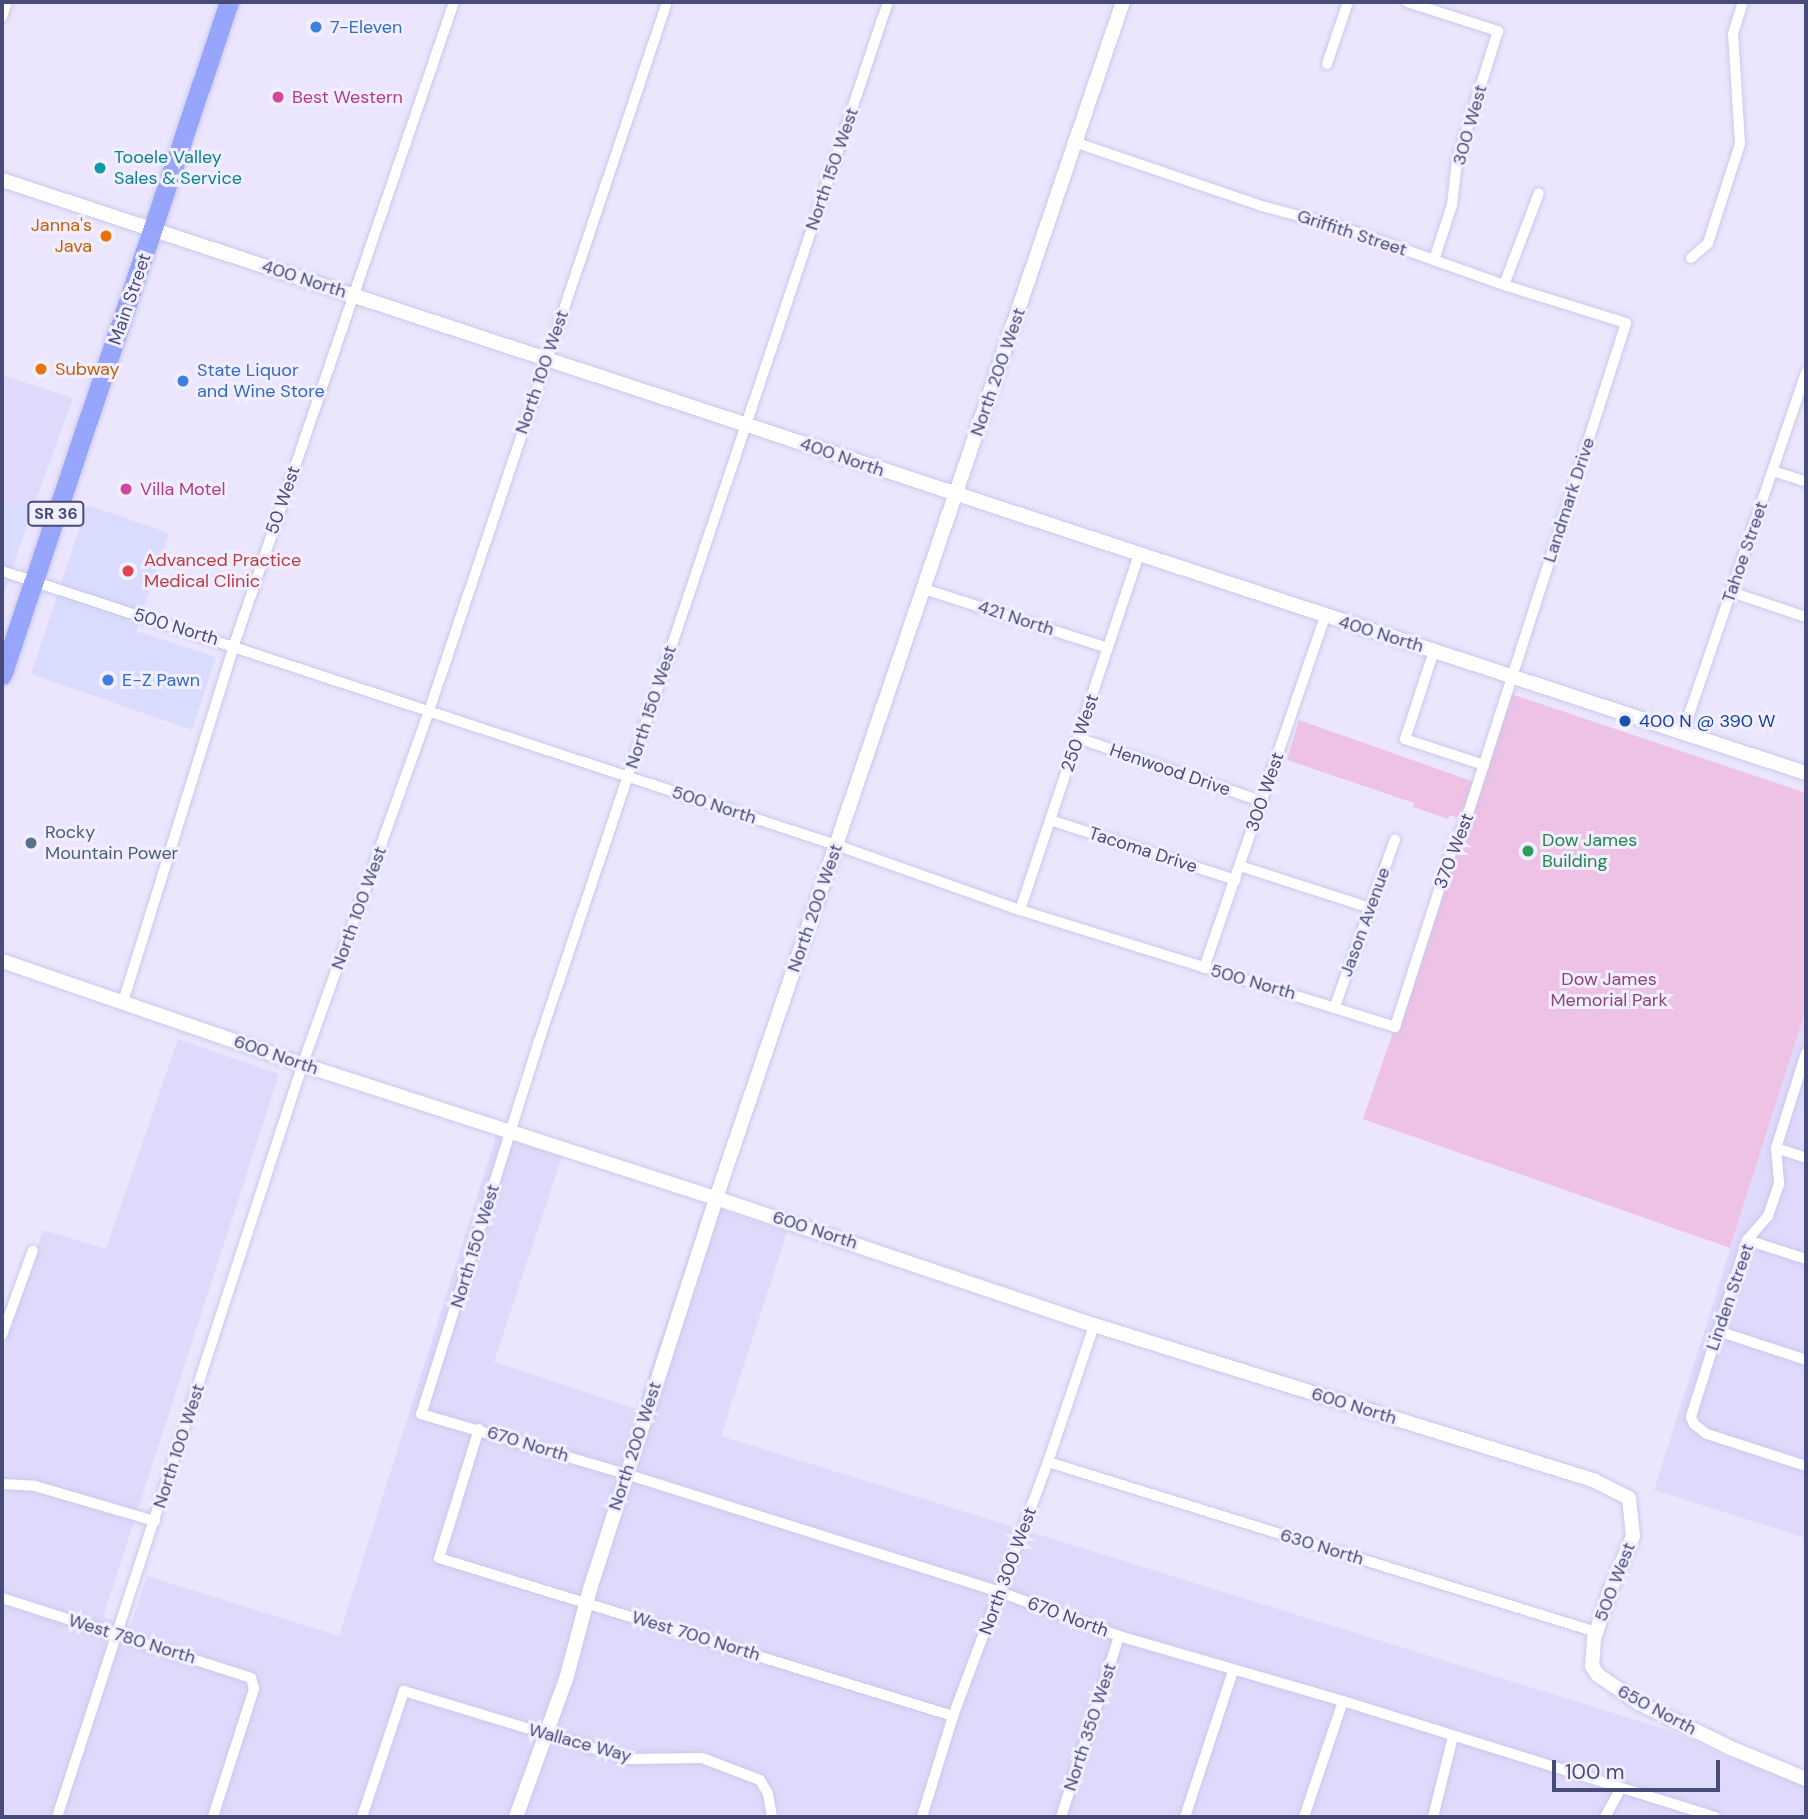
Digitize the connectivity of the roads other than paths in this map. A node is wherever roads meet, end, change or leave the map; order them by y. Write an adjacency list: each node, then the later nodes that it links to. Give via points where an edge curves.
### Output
1 (7, 2): 10 (street)
2 (229, 2): 15 (highway, Main Street / SR 36)
3 (454, 2): 19 (street, 50 West)
4 (667, 2): 21 (street, North 100 West)
5 (888, 2): 23 (street, North 150 West)
6 (1123, 2): 12 (street, North 200 West)
7 (1349, 2): 11 (street)
8 (1407, 2): 17 (street, 300 West, via 1498,32 1457,159 1452,205)
9 (1743, 2): 16 (street, via 1733,34 1740,144 1708,243)
10 (2, 17)
11 (1327, 64)
12 (1077, 143): 17 (street, Griffith Street); 26 (street, North 200 West)
13 (2, 180): 15 (street, 400 North)
14 (1539, 193): 18 (street)
15 (152, 230): 19 (street, 400 North); 29 (highway, Main Street / SR 36)
16 (1691, 258)
17 (1434, 260): 18 (street, Griffith Street)
18 (1504, 285): 20 (street, Griffith Street)
19 (353, 294): 21 (street, 400 North); 34 (street, 50 West)
20 (1626, 323): 38 (street, Landmark Drive)
21 (547, 358): 23 (street, 400 North); 39 (street, North 100 West)
22 (1806, 372): 24 (street, Tahoe Street)
23 (746, 424): 26 (street, 400 North); 44 (street, North 150 West)
24 (1773, 471): 25 (street); 31 (street, Tahoe Street)
25 (1806, 482)
26 (955, 496): 27 (street, 400 North); 30 (street, North 200 West)
27 (1139, 555): 32 (street, 400 North); 35 (street, 250 West)
28 (2, 570): 29 (street, 500 North)
29 (34, 581): 34 (street, 500 North); 37 (highway, Main Street / SR 36)
30 (924, 589): 35 (street, 421 North); 48 (street, North 200 West)
31 (1731, 592): 33 (street); 40 (street, Tahoe Street)
32 (1325, 616): 36 (street, 400 North); 45 (street, 300 West)
33 (1806, 617)
34 (234, 645): 39 (street, 500 North); 55 (street, 50 West)
35 (1108, 648): 41 (street, 250 West)
36 (1434, 651): 38 (street, 400 North); 42 (street, via 1405,738)
37 (2, 676)
38 (1513, 676): 40 (street, 400 North); 42 (street, 370 West)
39 (429, 710): 44 (street, 500 North); 59 (street, North 100 West)
40 (1683, 732): 43 (street, 400 North)
41 (1078, 738): 45 (street, Henwood Drive); 46 (street, 250 West)
42 (1484, 765): 57 (street, 370 West)
43 (1806, 773)
44 (628, 778): 48 (street, 500 North); 60 (street, North 150 West)
45 (1261, 801): 49 (street, 300 West)
46 (1051, 820): 50 (street, Tacoma Drive); 52 (street, 250 West)
47 (1395, 839): 51 (street, Jason Avenue)
48 (836, 845): 52 (street, 500 North); 63 (street, North 200 West)
49 (1240, 866): 50 (street, 300 West); 51 (street)
50 (1236, 880): 54 (street, 300 West)
51 (1370, 908): 56 (street, Jason Avenue)
52 (1020, 910): 54 (street, 500 North)
53 (2, 961): 55 (street, 600 North)
54 (1204, 968): 56 (street, 500 North)
55 (122, 1002): 59 (street, 600 North)
56 (1335, 1006): 57 (street, 500 North)
57 (1395, 1027)
58 (1806, 1055): 61 (street, Linden Street)
59 (303, 1063): 60 (street, 600 North); 78 (street, North 100 West)
60 (511, 1132): 63 (street, 600 North); 71 (street, North 150 West)
61 (1776, 1148): 62 (street); 64 (street, Linden Street, via 1779,1184 1768,1216)
62 (1806, 1157)
63 (716, 1198): 67 (street, 600 North); 75 (street, North 200 West)
64 (1747, 1240): 66 (street); 68 (street, Linden Street)
65 (33, 1250): 69 (street)
66 (1806, 1259)
67 (1094, 1325): 73 (street, North 300 West); 77 (street, 600 North, via 1593,1480)
68 (1718, 1331): 70 (street); 74 (street, Linden Street, via 1693,1408 1693,1424 1707,1434)
69 (2, 1335)
70 (1806, 1360)
71 (421, 1414): 72 (street, 670 North)
72 (479, 1429): 75 (street, 670 North); 81 (street, West 700 North, via 439,1558)
73 (1048, 1462): 79 (street, North 300 West); 82 (street, 630 North)
74 (1806, 1466)
75 (626, 1474): 79 (street, 670 North); 81 (street, North 200 West)
76 (2, 1483): 78 (street, via 35,1486)
77 (1629, 1498): 82 (street, 500 West, via 1633,1536)
78 (155, 1521): 83 (street, North 100 West)
79 (1000, 1592): 84 (street, 670 North); 88 (street, North 300 West)
80 (2, 1598): 83 (street, West 780 North)
81 (586, 1602): 88 (street, West 700 North); 89 (street, North 200 West, via 567,1676)
82 (1596, 1632): 85 (street, 500 West)
83 (119, 1635): 93 (street, North 100 West); 94 (street, West 780 North, via 251,1678 254,1689)
84 (1119, 1636): 86 (street, 670 North); 99 (street, North 350 West)
85 (1592, 1666): 91 (street, 650 North, via 1608,1684 1639,1703)
86 (1233, 1671): 87 (street, 670 North); 100 (street)
87 (1343, 1701): 90 (street, 670 North); 101 (street)
88 (953, 1716): 98 (street, North 300 West)
89 (545, 1734): 95 (street, Wallace Way, via 404,1691); 96 (street, North 200 West); 97 (street, Wallace Way, via 629,1759 702,1758 760,1780)
90 (1453, 1737): 92 (street, 670 North); 102 (street)
91 (1806, 1779)
92 (1621, 1788): 103 (street); 104 (street, 670 North)
93 (57, 1817)
94 (213, 1817)
95 (362, 1817)
96 (516, 1817)
97 (772, 1817)
98 (922, 1817)
99 (1061, 1817)
100 (1185, 1817)
101 (1304, 1817)
102 (1433, 1817)
103 (1605, 1817)
104 (1715, 1817)

